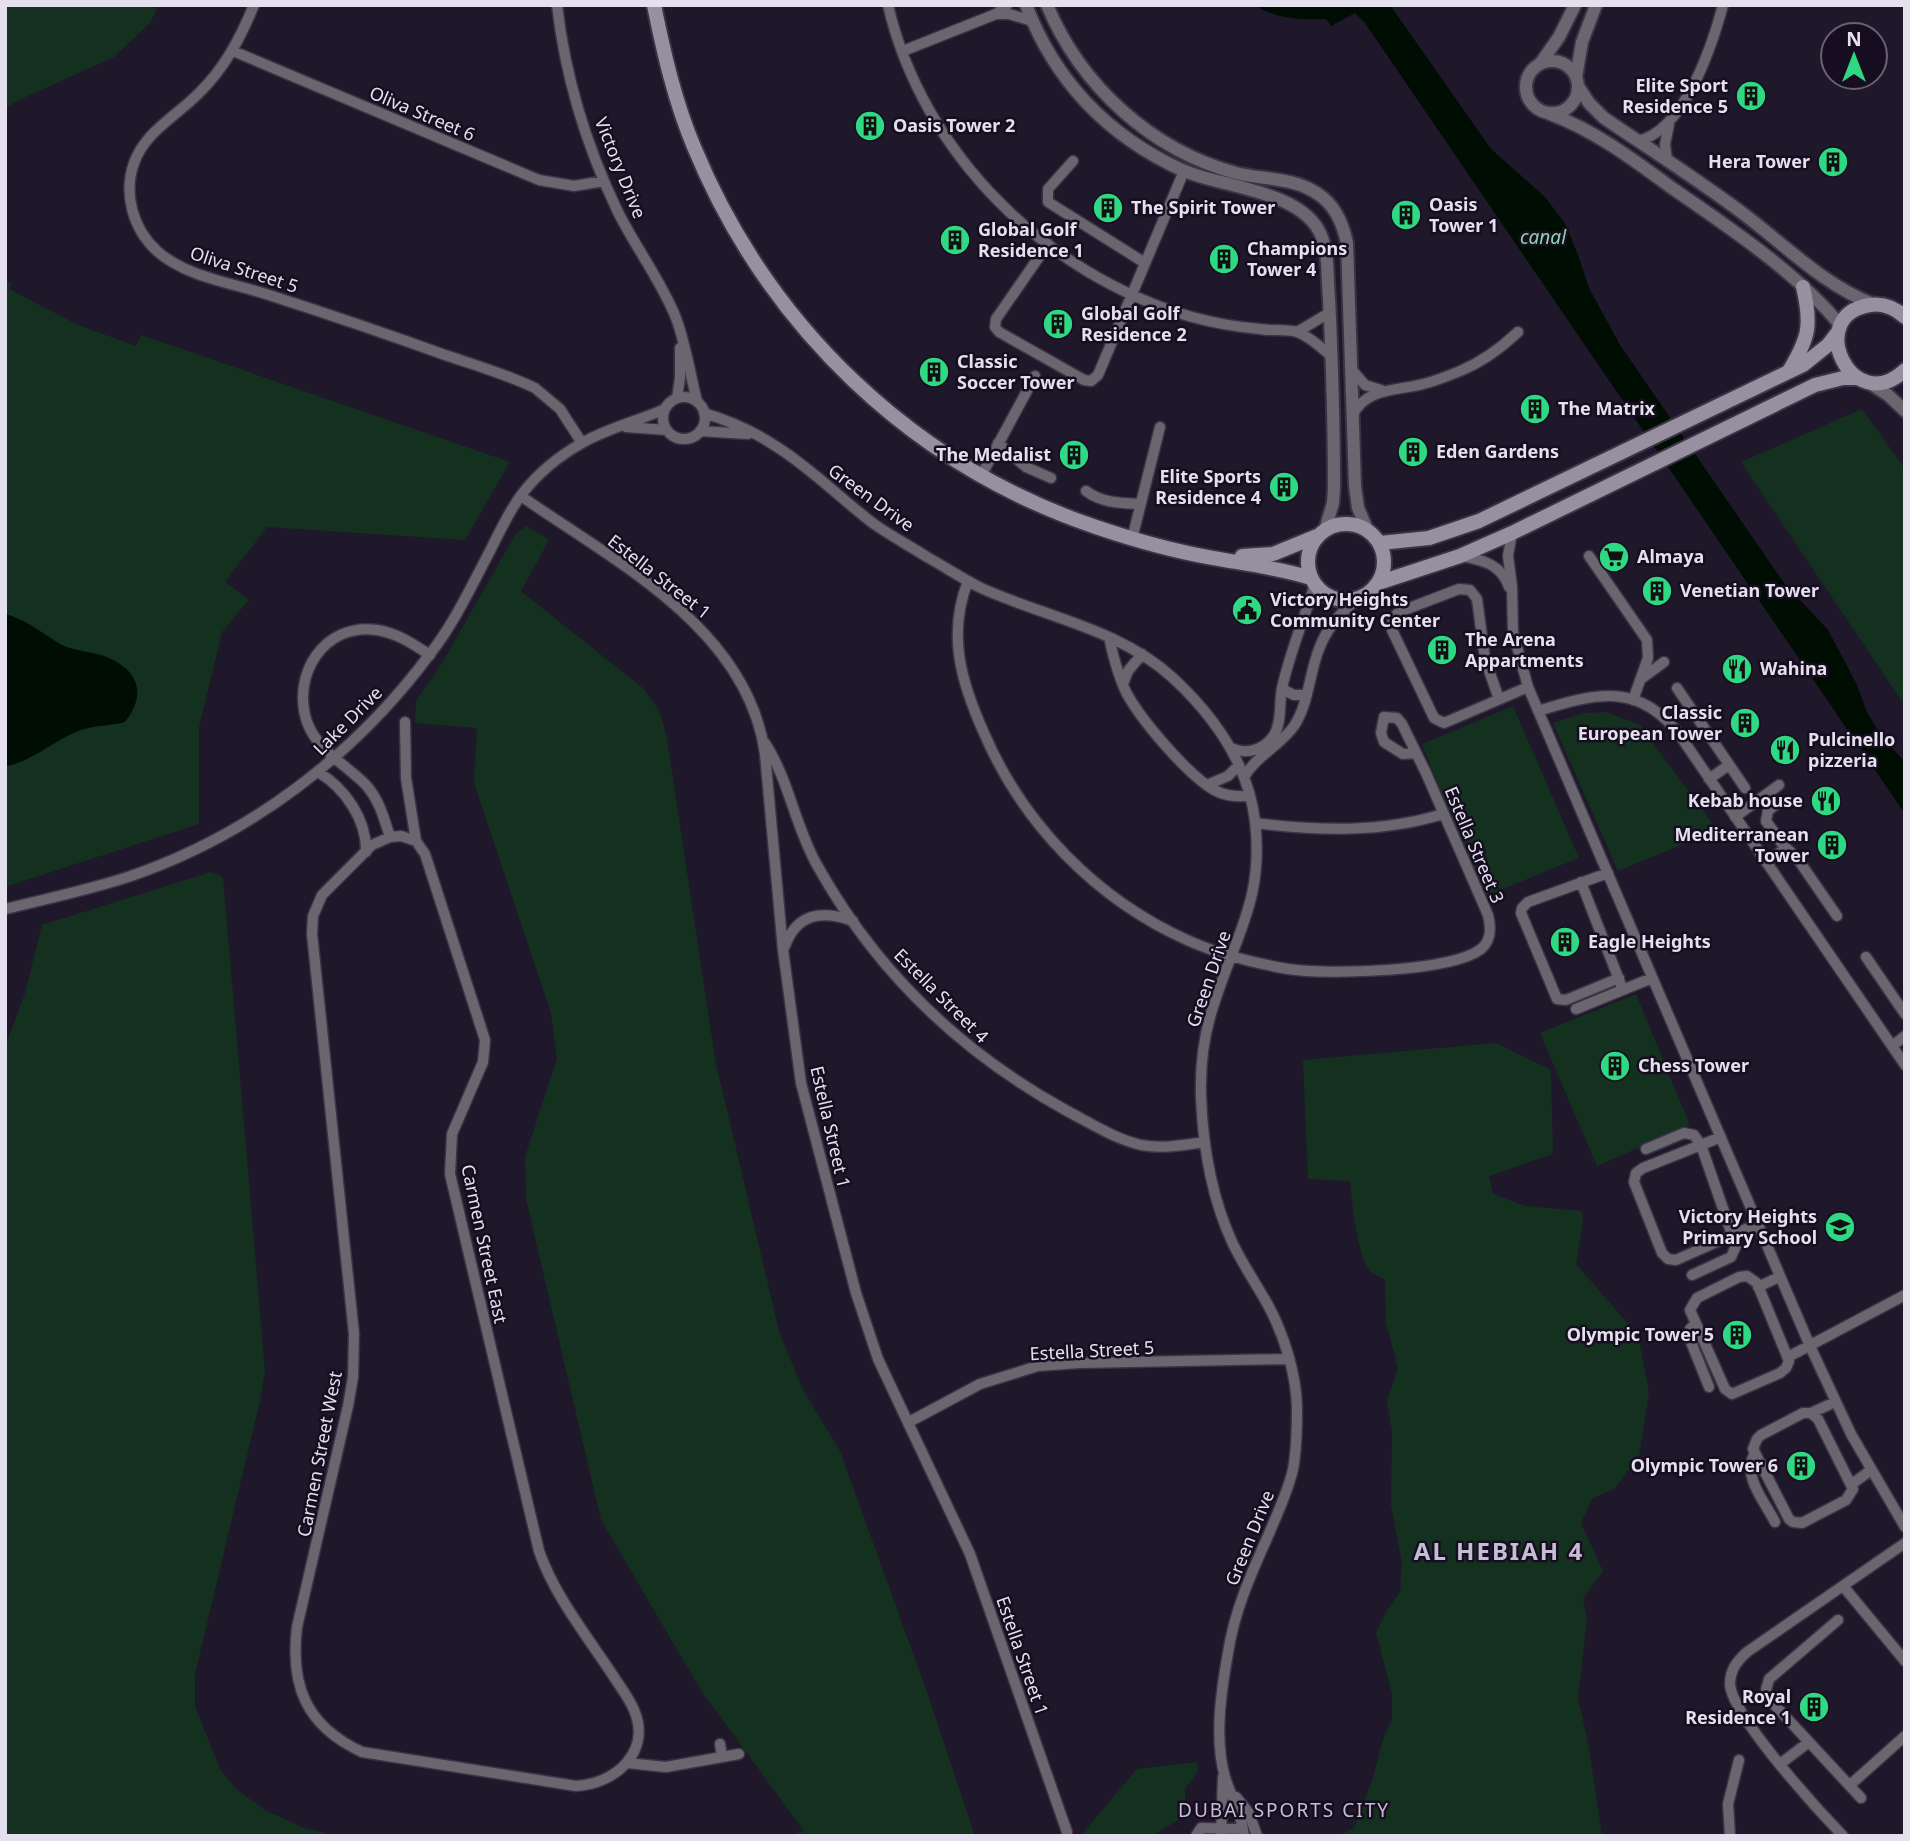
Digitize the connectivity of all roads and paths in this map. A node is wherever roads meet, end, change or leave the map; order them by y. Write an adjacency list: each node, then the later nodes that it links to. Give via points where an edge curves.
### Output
1 (254, 5): 13 (street, Oliva Street 5)
2 (557, 5): 23 (street, Victory Drive, via 579,110)
3 (654, 5): 55 (main road, via 693,145 713,191 764,278 822,350 871,399)
4 (888, 5): 14 (street)
5 (1007, 5): 11 (street)
6 (1026, 5): 12 (street)
7 (1048, 5): 36 (street, via 1083,69 1142,127 1215,166 1296,183 1329,202 1347,243)
8 (1575, 5): 15 (street)
9 (1596, 5): 16 (street, via 1582,42)
10 (1723, 5): 18 (street, via 1691,89)
11 (996, 14): 12 (street); 14 (street)
12 (1032, 21): 22 (street, via 1055,65 1085,103 1126,138)
13 (233, 51): 23 (street, Oliva Street 6, via 540,180 574,186); 53 (street, Oliva Street 5, via 210,82 149,136 140,150 130,198 133,215 148,242 170,260 196,272 525,383 553,400)
14 (903, 51): 24 (street, via 916,86 955,150 1005,207)
15 (1540, 64): 16 (street, via 1561,62); 17 (street, via 1528,76 1526,92 1534,107)
16 (1577, 81): 17 (street, via 1573,103); 19 (street, via 1596,111)
17 (1549, 114): 26 (street, via 1579,126 1646,169)
18 (1670, 121): 19 (street, via 1653,137); 20 (street)
19 (1637, 141): 20 (street)
20 (1667, 160): 28 (street, via 1825,279)
21 (1073, 161): 25 (street, via 1048,189 1048,202)
22 (1184, 171): 25 (street); 30 (street, via 1283,201 1311,219 1325,246)
23 (604, 181): 34 (street, Victory Drive, via 671,307)
24 (1048, 244): 27 (street); 27 (street, via 996,319 999,332 1091,381 1098,375)
25 (1145, 263): 27 (street)
26 (1803, 287): 31 (street); 38 (main road, via 1808,328 1804,346)
27 (1132, 295): 32 (street, via 1226,324)
28 (1873, 304): 29 (main road); 31 (main road, via 1854,311)
29 (1901, 311)
30 (1329, 313): 32 (street); 35 (street)
31 (1840, 329): 38 (main road, via 1814,357); 40 (main road, via 1838,354 1849,372)
32 (1297, 332): 35 (street)
33 (1518, 332): 41 (street, via 1463,370)
34 (680, 333): 42 (street, Victory Drive); 43 (street, Victory Drive)
35 (1331, 356): 61 (street, via 1334,488)
36 (1351, 369): 41 (street, via 1365,385); 47 (street)
37 (1905, 370): 40 (main road, via 1886,381)
38 (1788, 372): 64 (main road, via 1463,528 1429,538)
39 (1035, 376): 54 (street)
40 (1863, 380): 45 (street); 62 (main road, via 1843,378 1815,385)
41 (1385, 391): 47 (street, via 1365,399)
42 (677, 398): 43 (street); 44 (street)
43 (697, 401): 46 (street)
44 (665, 409): 49 (street, Lake Drive); 50 (street)
45 (1905, 411)
46 (704, 413): 51 (street); 52 (street, Green Drive)
47 (1352, 417): 60 (street, via 1356,497)
48 (1160, 427): 59 (street)
49 (612, 428): 50 (street, Lake Drive); 53 (street, Lake Drive)
50 (667, 430): 51 (street, via 687,438)
51 (700, 431): 52 (street, Green Drive)
52 (756, 435): 68 (street, Green Drive, via 880,528)
53 (582, 443): 58 (street, Lake Drive, via 538,475)
54 (998, 443): 55 (street); 56 (street, via 1026,467)
55 (981, 476): 63 (main road, via 1058,513)
56 (1051, 478)
57 (1086, 491): 59 (street, via 1108,502)
58 (521, 496): 75 (street, Lake Drive); 87 (street, Estella Street 1, via 689,616 732,667)
59 (1140, 503): 63 (street)
60 (1367, 529): 61 (main road, via 1346,523); 64 (main road)
61 (1321, 533): 67 (main road, via 1273,554); 69 (main road, via 1308,556)
62 (1512, 533): 66 (main road); 71 (street, via 1508,555)
63 (1132, 539): 67 (main road)
64 (1380, 543): 70 (main road, via 1385,563)
65 (1589, 555): 77 (street, via 1647,640 1649,652)
66 (1460, 556): 70 (main road); 71 (street, via 1498,569)
67 (1212, 558): 69 (main road, via 1277,569)
68 (968, 580): 73 (street, Green Drive); 115 (street, via 957,619 960,660 990,749 1034,820 1083,872 1140,914 1186,939)
69 (1313, 581): 72 (main road, via 1330,597); 81 (street)
70 (1378, 583): 72 (main road)
71 (1511, 595): 79 (street, via 1513,632)
72 (1359, 598): 82 (street, via 1341,611 1329,628)
73 (1109, 637): 74 (street, Green Drive); 78 (street)
74 (1142, 654): 78 (street); 88 (street, Green Drive, via 1196,701)
75 (430, 655): 90 (street, Lake Drive, via 377,717); 90 (street, via 393,634 365,629 338,636 317,654 306,679 304,709 315,737)
76 (1664, 662): 77 (street)
77 (1641, 679): 84 (street)
78 (1123, 685): 96 (street, via 1148,724)
79 (1528, 687): 83 (street); 85 (street)
80 (1677, 688): 92 (street)
81 (1282, 689): 82 (street); 88 (street, via 1273,738 1248,752)
82 (1307, 695): 94 (street, via 1293,727)
83 (1499, 699): 83 (street, via 1485,659 1478,603 1470,590 1459,589 1393,618 1392,631 1436,720 1444,723)
84 (1633, 700): 85 (street, via 1594,695); 95 (street, via 1673,726)
85 (1538, 711): 109 (street)
86 (405, 722): 105 (street, Carmen Street East, via 406,778)
87 (763, 739): 113 (street, Estella Street 4, via 808,849); 114 (street, Estella Street 1)
88 (1231, 748): 91 (street, Green Drive)
89 (1415, 753): 101 (street, Estella Street 3)
90 (334, 758): 93 (street, Lake Drive); 104 (street, via 370,791 383,812)
91 (1240, 765): 94 (street, Green Drive); 96 (street)
92 (1729, 765): 95 (street); 98 (street)
93 (318, 772): 107 (street, via 340,788 362,824); 111 (street, Lake Drive, via 246,822 169,861 103,884)
94 (1244, 777): 99 (street, Green Drive)
95 (1709, 779): 102 (street)
96 (1207, 785): 99 (street, via 1227,795)
97 (1779, 785): 102 (street)
98 (1745, 788)
99 (1251, 796): 103 (street, Green Drive)
100 (1780, 801): 106 (street, via 1766,818)
101 (1443, 814): 103 (street, via 1361,828); 115 (street, Estella Street 3, via 1490,922 1489,937 1480,949 1426,965 1368,972 1288,969)
102 (1735, 817): 108 (street)
103 (1255, 823): 115 (street, Green Drive, via 1253,895)
104 (390, 837): 105 (street); 107 (street, Carmen Street West)
105 (416, 842): 158 (street, Carmen Street East, via 425,854 485,1040 483,1062 452,1134 453,1194 540,1552 555,1586 635,1711 638,1738)
106 (1786, 848): 108 (street); 112 (street)
107 (366, 852): 158 (street, Carmen Street West, via 323,895 312,925 354,1360 348,1406 297,1627 295,1660 301,1693 308,1709 331,1735 376,1755 576,1786 604,1781)
108 (1766, 862): 123 (street)
109 (1608, 873): 110 (street); 118 (street)
110 (1581, 882): 117 (street); 117 (street, via 1528,902 1521,918 1557,999 1566,1000)
111 (5, 909)
112 (1837, 916)
113 (853, 921): 114 (street, via 832,914 812,916 795,928); 126 (street, Estella Street 4, via 885,964 947,1029 1028,1090 1127,1141 1158,1147)
114 (783, 950): 142 (street, Estella Street 1, via 801,1083 813,1133 865,1327)
115 (1233, 955): 126 (street, Green Drive, via 1214,1001 1204,1046)
116 (1866, 957): 121 (street)
117 (1619, 978): 119 (street)
118 (1652, 978): 119 (street); 125 (street)
119 (1623, 990): 120 (street)
120 (1576, 1009)
121 (1905, 1014)
122 (1905, 1036): 123 (street)
123 (1892, 1046): 124 (street)
124 (1905, 1065)
125 (1721, 1137): 127 (street); 129 (street)
126 (1205, 1142): 138 (street, Green Drive, via 1221,1216 1271,1311)
127 (1701, 1145): 128 (street, via 1694,1135 1684,1133); 130 (street); 130 (street, via 1639,1170 1634,1182 1668,1259 1676,1260)
128 (1646, 1149)
129 (1757, 1224): 130 (street); 132 (street)
130 (1733, 1235): 131 (street, via 1731,1257)
131 (1692, 1275)
132 (1779, 1277): 133 (street); 136 (street)
133 (1758, 1287): 135 (street, via 1743,1276 1697,1298 1690,1310); 137 (street)
134 (1905, 1295): 136 (street)
135 (1695, 1324): 137 (street, via 1725,1389 1732,1394 1780,1373); 139 (street, via 1689,1336)
136 (1810, 1346): 137 (street); 140 (street)
137 (1788, 1357)
138 (1289, 1359): 142 (street, Estella Street 5, via 1038,1366 980,1384); 160 (street, Green Drive, via 1297,1403 1292,1472 1238,1609 1228,1652 1220,1726)
139 (1709, 1387)
140 (1835, 1402): 141 (street); 144 (street)
141 (1811, 1413): 143 (street, via 1761,1435 1754,1444); 145 (street)
142 (909, 1422): 164 (street, Estella Street 1, via 970,1554)
143 (1754, 1455): 145 (street, via 1789,1519 1797,1524 1846,1500); 146 (street, via 1750,1475)
144 (1871, 1470): 145 (street); 147 (street)
145 (1852, 1484)
146 (1775, 1522)
147 (1905, 1527)
148 (1905, 1543): 149 (street)
149 (1843, 1586): 151 (street); 159 (street, via 1747,1652 1734,1667 1732,1696)
150 (1838, 1620): 153 (street, via 1766,1684 1767,1696)
151 (1905, 1661)
152 (1905, 1736): 161 (street)
153 (1809, 1742): 159 (street); 161 (street)
154 (720, 1744): 156 (street)
155 (739, 1754): 156 (street)
156 (722, 1757): 158 (street, via 666,1767)
157 (1739, 1760): 169 (street, via 1728,1804)
158 (626, 1763)
159 (1780, 1765): 170 (street)
160 (1224, 1773): 162 (street, Green Drive); 165 (street, Green Drive)
161 (1850, 1785): 163 (street)
162 (1230, 1791): 166 (street, Green Drive); 168 (street, via 1249,1813)
163 (1861, 1798)
164 (1067, 1832)
165 (1221, 1832): 166 (street); 167 (street, via 1201,1828)
166 (1244, 1832)
167 (1196, 1836)
168 (1257, 1836)
169 (1730, 1836)
170 (1843, 1836)

